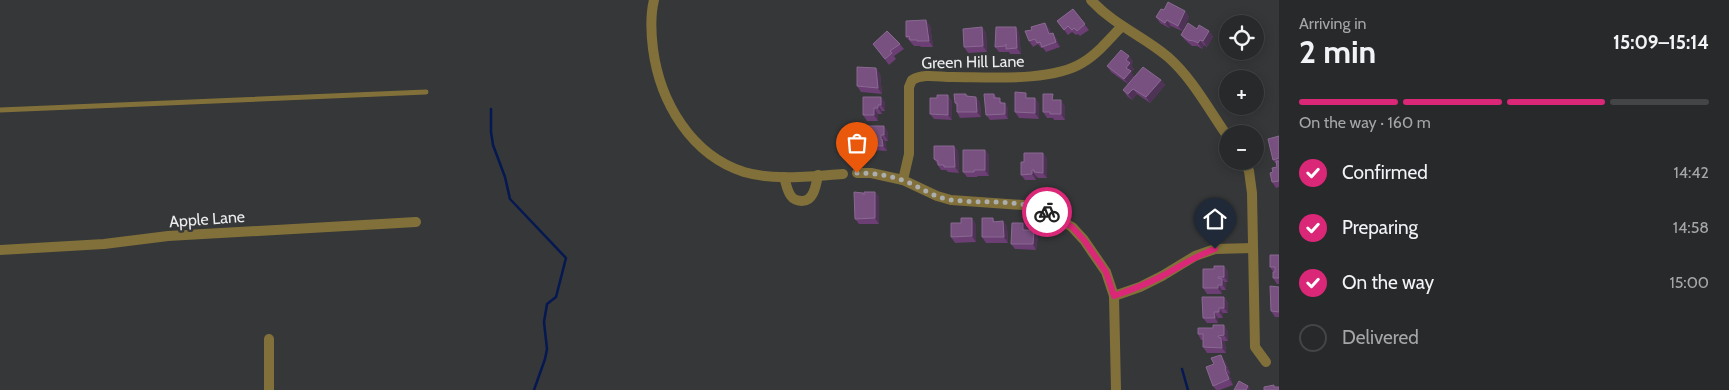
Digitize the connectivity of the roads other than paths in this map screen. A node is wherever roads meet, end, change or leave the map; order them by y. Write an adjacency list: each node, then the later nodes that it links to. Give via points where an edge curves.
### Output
1 (654, 0): 11 (street, via 651,38 654,61 678,120 702,149 722,162 763,176)
2 (1091, 0): 3 (street)
3 (1121, 27): 6 (street, via 1170,59); 12 (street, Green Hill Lane, via 1097,52 1081,64 1065,70 1004,77 924,75 912,80 908,87 910,154)
4 (426, 92): 5 (lane)
5 (0, 110)
6 (1220, 125)
7 (1249, 170): 14 (street)
8 (857, 173): 12 (street)
9 (843, 174): 10 (street)
10 (818, 175): 11 (street); 11 (street, via 812,196 800,202 788,192)
11 (784, 177)
12 (902, 180): 16 (street, via 951,200 1023,205 1058,218 1072,227 1092,251 1106,272)
13 (416, 222): 15 (street, Apple Lane, via 168,236 104,244)
14 (1253, 248): 16 (street, via 1215,249 1196,256 1155,280); 18 (street, via 1255,347)
15 (0, 250)
16 (1114, 296): 20 (street)
17 (268, 339): 19 (street)
18 (1266, 362)
19 (270, 390)
20 (1116, 390)

